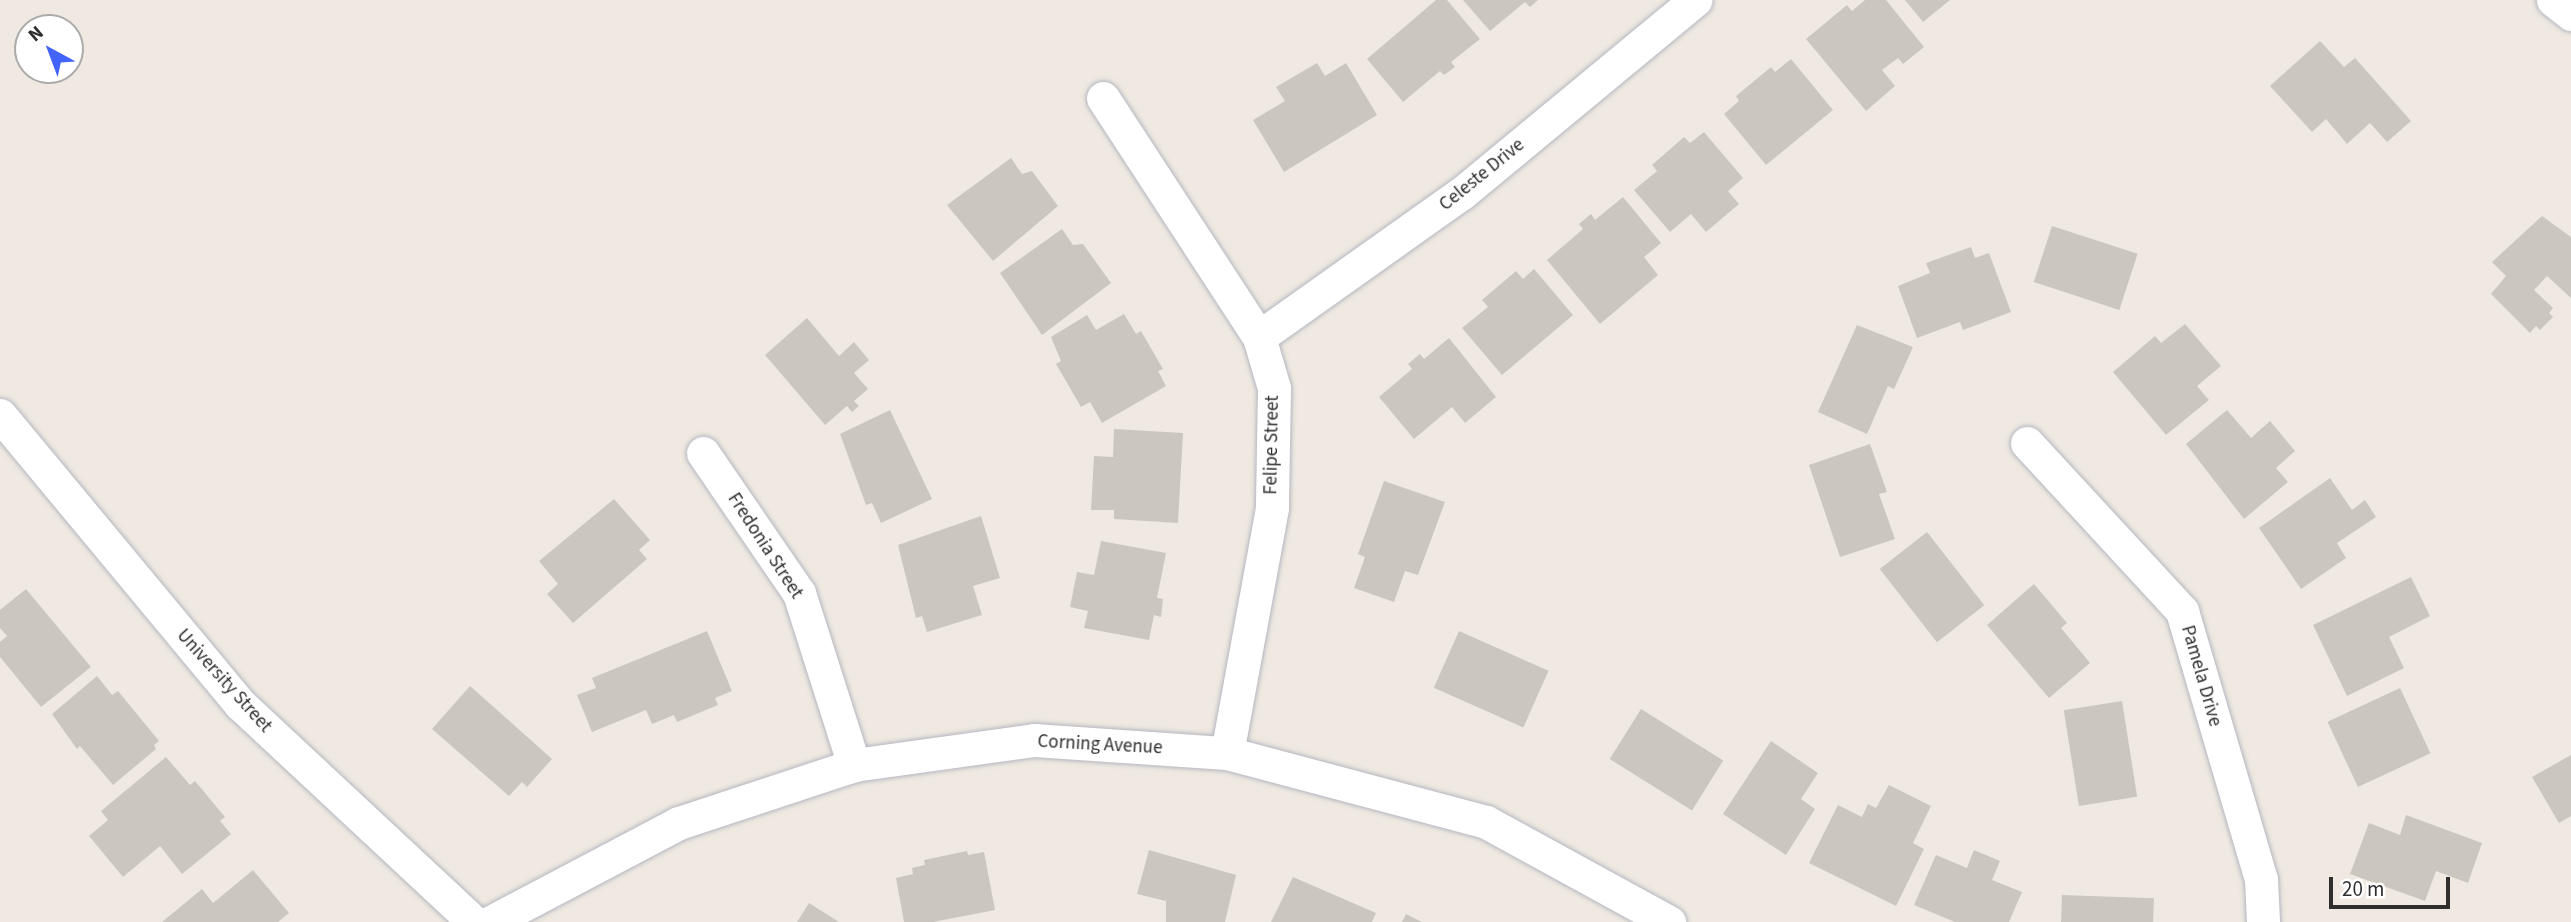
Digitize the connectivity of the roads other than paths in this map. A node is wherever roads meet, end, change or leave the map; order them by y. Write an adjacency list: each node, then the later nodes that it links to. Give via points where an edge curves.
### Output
1 (1695, 0): 5 (street, Celeste Drive, via 1462,193)
2 (2553, 0): 3 (street)
3 (2571, 14)
4 (1103, 98): 5 (street, Felipe Street)
5 (1259, 337): 9 (street, Felipe Street, via 1273,388 1272,508)
6 (0, 415): 11 (street, University Street, via 240,704)
7 (2027, 443): 14 (street, Pamela Drive, via 2182,611 2261,879)
8 (703, 453): 10 (street, Fredonia Street, via 799,593)
9 (1227, 753): 10 (street, Corning Avenue, via 1034,740); 13 (street, Corning Avenue, via 1486,822)
10 (854, 765): 12 (street, Corning Avenue, via 679,823)
11 (474, 922)
12 (491, 922)
13 (1669, 922)
14 (2263, 922)

